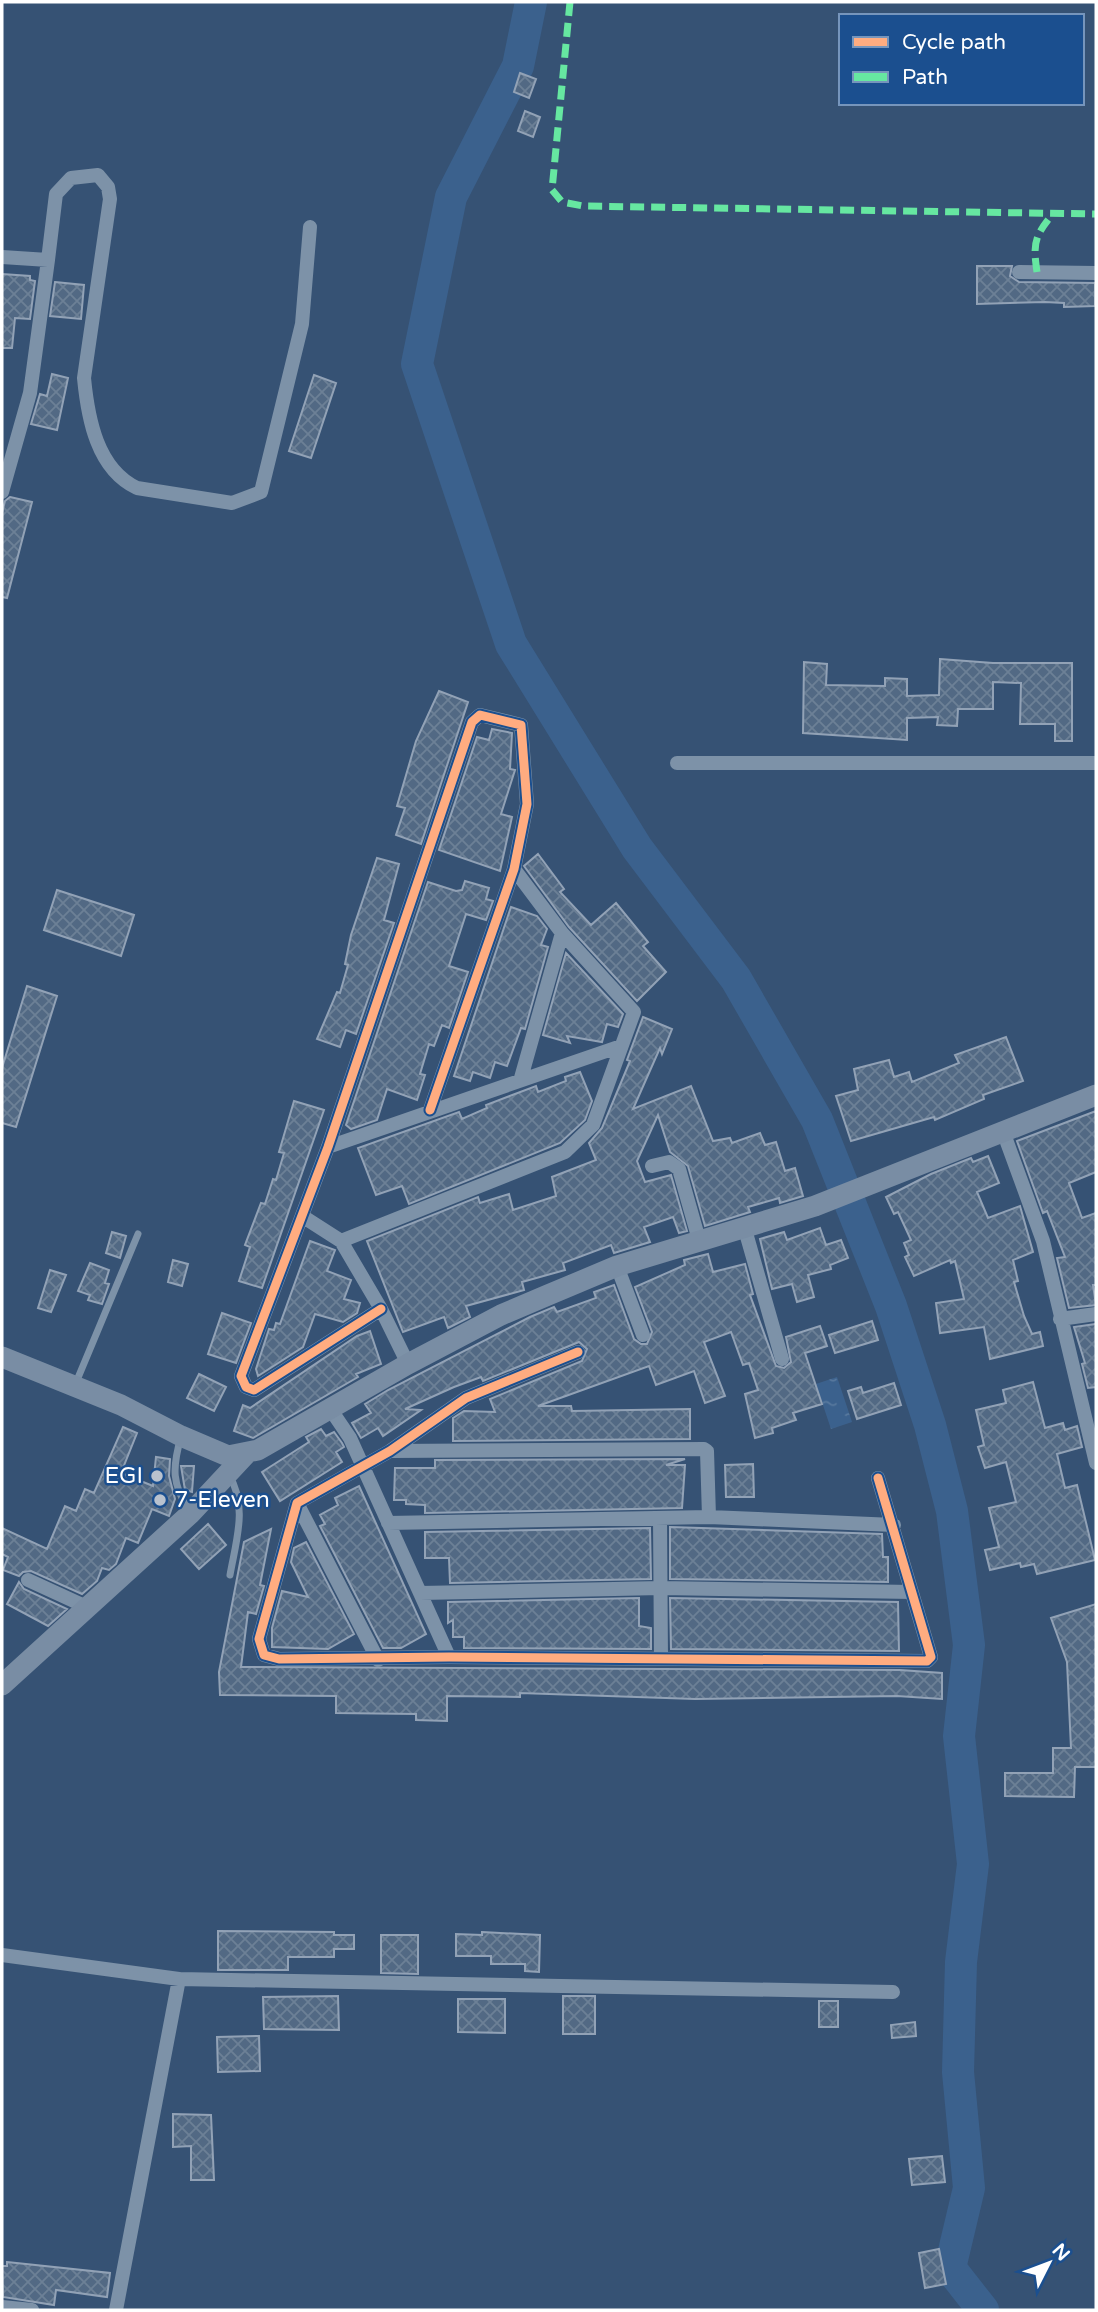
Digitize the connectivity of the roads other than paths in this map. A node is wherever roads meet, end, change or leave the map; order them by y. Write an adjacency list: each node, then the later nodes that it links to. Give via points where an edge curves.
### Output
1 (310, 227): 3 (street, via 302,324 273,452 261,492 232,503 137,488 111,470 94,432 84,378 110,199 99,175 71,178 56,194)
2 (2, 257): 3 (street)
3 (48, 260): 6 (street, via 30,393)
4 (1019, 272): 5 (street)
5 (1096, 273)
6 (2, 492)
7 (677, 763): 8 (street)
8 (1096, 763)
9 (514, 869): 10 (street); 14 (street); 16 (street, via 527,804 523,733 521,725 480,715 472,722)
10 (562, 933): 11 (street, via 635,1012); 12 (street)
11 (621, 1046): 12 (street); 22 (street, via 593,1125 565,1152)
12 (521, 1078): 14 (street)
13 (1096, 1096): 15 (main road)
14 (430, 1110): 16 (street)
15 (1004, 1134): 19 (main road, via 815,1206); 26 (street, via 1043,1241)
16 (328, 1147): 18 (street)
17 (652, 1166): 21 (street, via 670,1162 679,1169)
18 (302, 1216): 22 (street); 24 (street, via 241,1376 246,1387 254,1390)
19 (744, 1226): 21 (main road); 30 (street)
20 (138, 1234): 32 (lane)
21 (699, 1240): 23 (main road)
22 (341, 1241): 24 (street)
23 (617, 1266): 27 (street); 31 (main road, via 501,1315)
24 (381, 1309): 31 (street)
25 (1096, 1314): 26 (street)
26 (1060, 1320): 37 (street)
27 (643, 1335)
28 (578, 1352): 35 (street, via 466,1398)
29 (2, 1357): 32 (main road)
30 (782, 1359)
31 (408, 1364): 33 (main road)
32 (75, 1386): 34 (main road)
33 (331, 1410): 36 (main road); 38 (street)
34 (181, 1436): 36 (main road, via 228,1456); 42 (lane, via 175,1489)
35 (390, 1451): 38 (street); 43 (street, via 704,1449)
36 (247, 1453): 39 (main road)
37 (1096, 1464)
38 (362, 1466): 41 (street); 45 (street)
39 (229, 1475): 42 (main road); 47 (lane, via 239,1492 240,1510)
40 (878, 1478): 46 (street)
41 (297, 1503): 54 (street); 54 (street, via 260,1649 271,1658)
42 (190, 1514): 52 (main road)
43 (709, 1517): 44 (street); 46 (street)
44 (660, 1518): 45 (street); 49 (street)
45 (388, 1523): 51 (street)
46 (894, 1525): 50 (street)
47 (230, 1575)
48 (28, 1580): 52 (street)
49 (661, 1588): 50 (street); 51 (street); 55 (street)
50 (912, 1592): 55 (street, via 931,1657 927,1661)
51 (420, 1593): 53 (street)
52 (89, 1608): 56 (main road)
53 (449, 1657): 54 (street); 55 (street)
54 (378, 1660)
55 (661, 1660)
56 (2, 1685)
57 (2, 1955): 58 (street)
58 (179, 1979): 59 (street); 62 (street)
59 (893, 1992)
60 (2, 2307): 61 (street)
61 (33, 2310)
62 (116, 2310)

